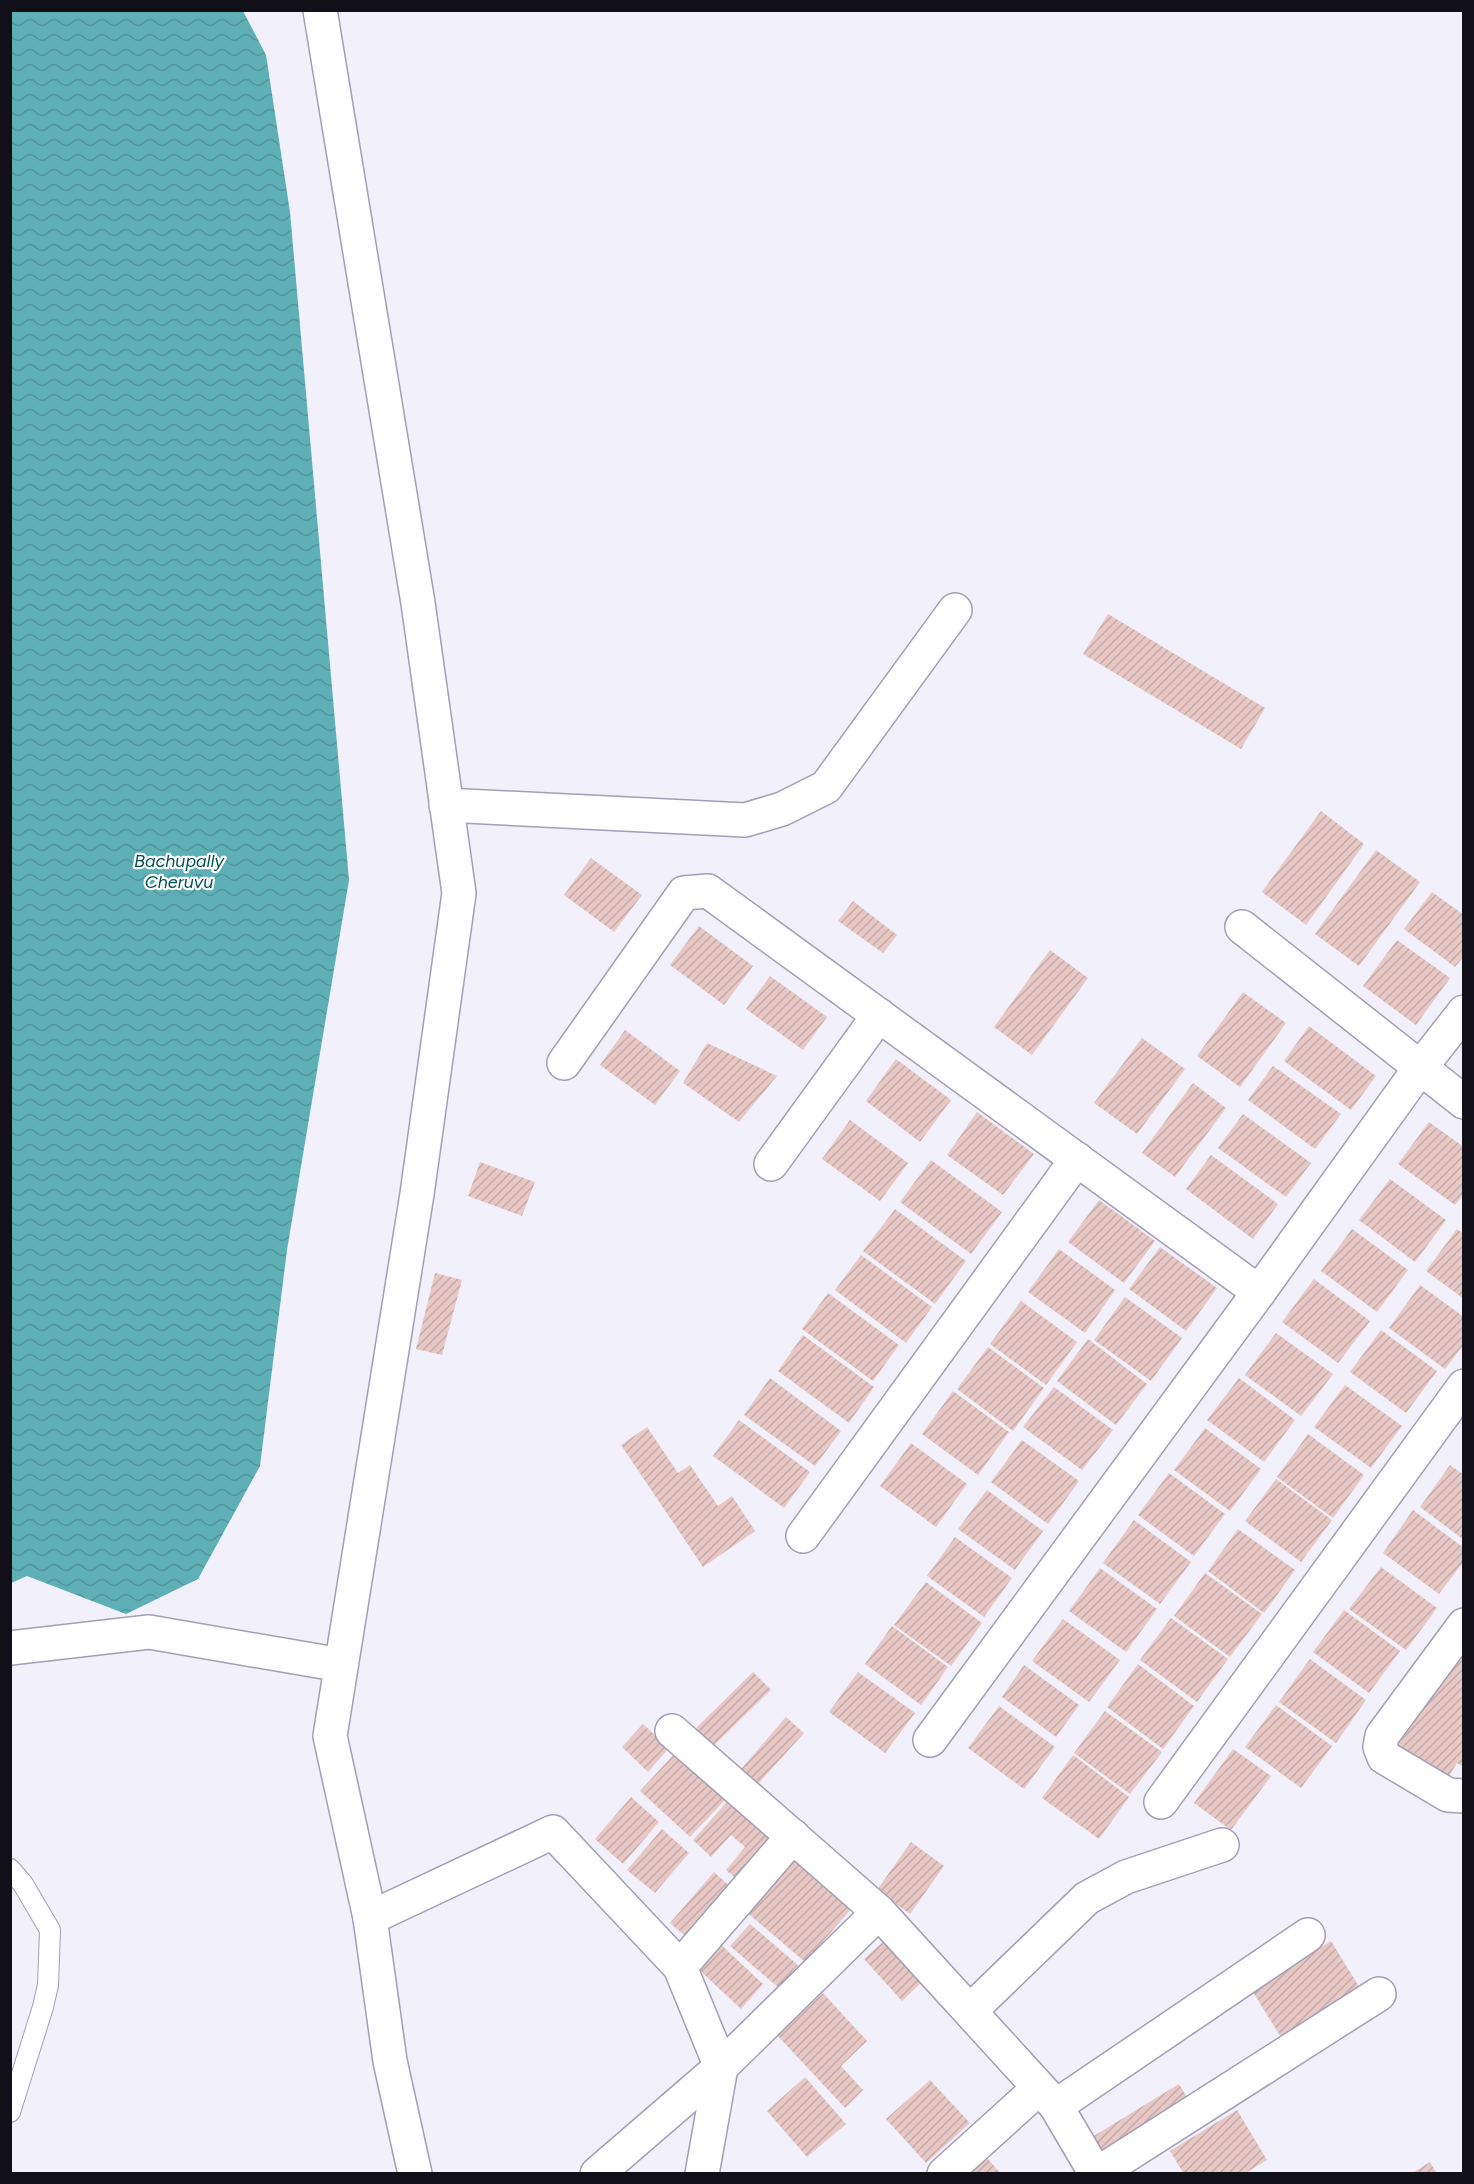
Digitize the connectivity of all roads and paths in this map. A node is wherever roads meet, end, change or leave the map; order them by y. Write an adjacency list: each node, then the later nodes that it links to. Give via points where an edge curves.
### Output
1 (320, 10): 3 (street, via 418,603)
2 (955, 610): 3 (street, via 826,787 782,808 745,820)
3 (447, 805): 17 (street, via 459,893 415,1206)
4 (1242, 927): 8 (street)
5 (1464, 1012): 8 (street)
6 (879, 1015): 7 (street, via 708,891 684,893); 10 (street); 11 (street)
7 (564, 1063)
8 (1420, 1068): 9 (street); 12 (street)
9 (1464, 1102)
10 (1077, 1159): 12 (street); 14 (street)
11 (771, 1164)
12 (1259, 1292): 19 (street)
13 (1464, 1386): 21 (street)
14 (803, 1536)
15 (1464, 1625): 20 (street, via 1382,1736 1380,1747 1384,1757 1448,1795)
16 (10, 1648): 17 (street, via 149,1632)
17 (341, 1665): 26 (street, via 330,1736)
18 (672, 1731): 22 (street)
19 (930, 1740)
20 (1464, 1796)
21 (1161, 1802)
22 (793, 1836): 25 (street); 28 (street)
23 (1222, 1845): 30 (street, via 1126,1877 1087,1898)
24 (10, 1869): 33 (lane, via 50,1930 44,2007)
25 (879, 1912): 30 (street); 31 (street)
26 (370, 1918): 28 (street, via 553,1832); 34 (street, via 390,2061)
27 (1308, 1935): 32 (street)
28 (680, 1967): 31 (street)
29 (1379, 1994): 38 (street)
30 (970, 2011): 32 (street)
31 (721, 2067): 35 (street); 36 (street)
32 (1047, 2097): 37 (street); 38 (street)
33 (10, 2112)
34 (415, 2174)
35 (597, 2174)
36 (702, 2174)
37 (944, 2174)
38 (1096, 2174)

